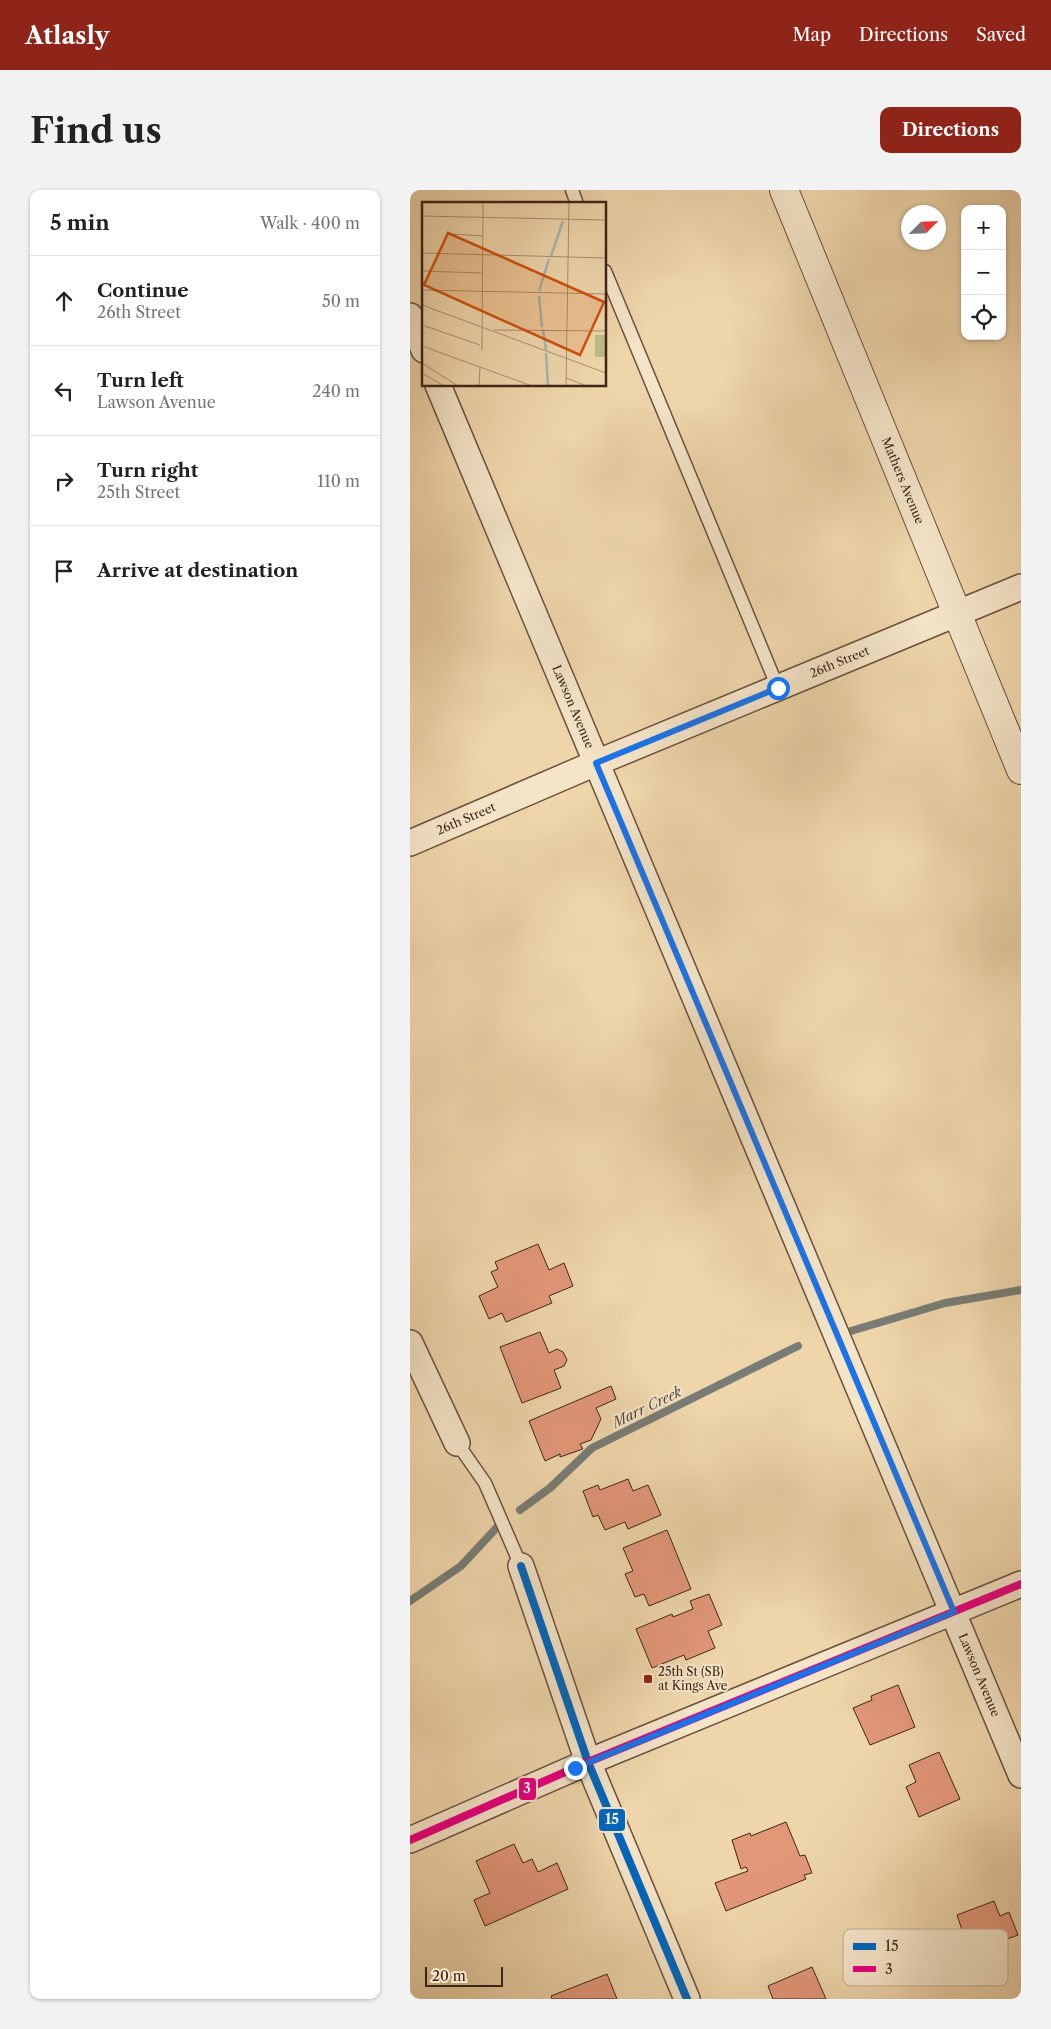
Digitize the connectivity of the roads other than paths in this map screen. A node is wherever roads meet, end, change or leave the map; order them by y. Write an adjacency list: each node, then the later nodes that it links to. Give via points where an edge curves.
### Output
1 (572, 190): 3 (lane)
2 (784, 190): 9 (street, Mathers Avenue)
3 (576, 202)
4 (606, 273): 10 (lane)
5 (410, 316): 6 (street)
6 (422, 345)
7 (438, 386): 11 (street, Lawson Avenue)
8 (1021, 587): 9 (street, 26th Street)
9 (956, 614): 10 (street, 26th Street); 12 (street, Mathers Avenue)
10 (778, 688): 11 (street, 26th Street)
11 (596, 763): 13 (street, 26th Street); 18 (street, Lawson Avenue)
12 (1021, 770)
13 (410, 843)
14 (410, 1342): 15 (street)
15 (457, 1443): 16 (lane, via 485,1483)
16 (521, 1566): 19 (street)
17 (1021, 1584): 18 (street)
18 (954, 1612): 19 (street); 20 (street, Lawson Avenue)
19 (588, 1762): 21 (street); 22 (street)
20 (1021, 1774)
21 (410, 1840)
22 (687, 1999)

